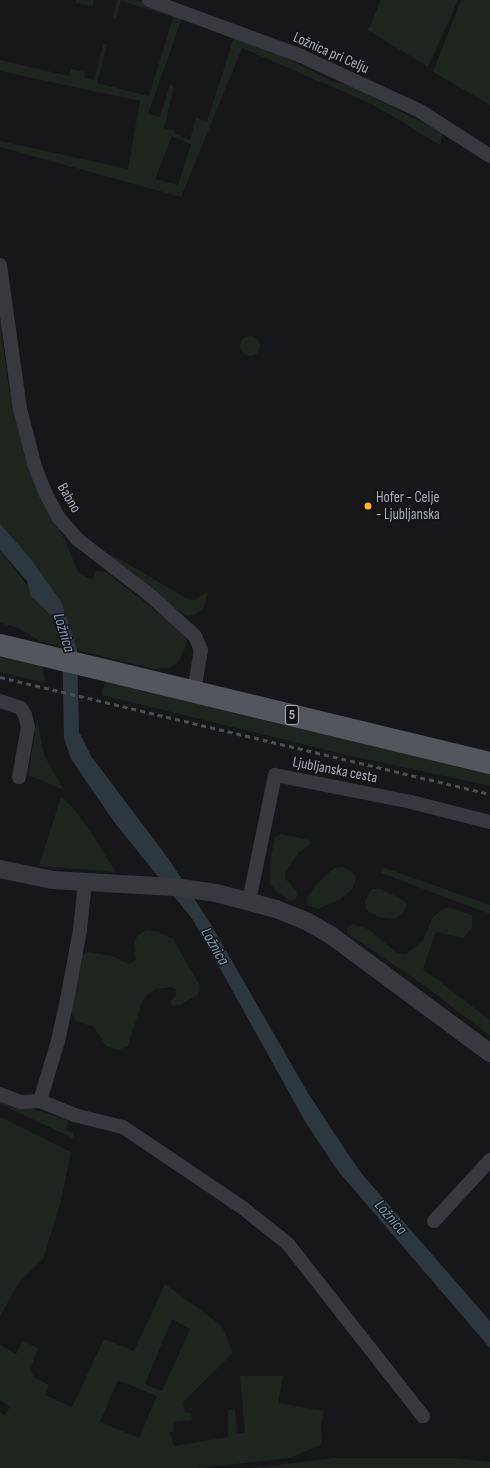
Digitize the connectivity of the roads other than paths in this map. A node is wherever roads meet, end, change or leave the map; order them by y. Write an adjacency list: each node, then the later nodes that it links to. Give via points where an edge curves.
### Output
1 (149, 0): 2 (street, Ložnica pri Celju, via 315,63 420,111)
2 (490, 156)
3 (0, 265): 5 (street, Babno, via 20,409 35,467 45,492 59,518 77,539 151,596 195,636 200,650)
4 (0, 645): 5 (main road, 5)
5 (194, 691): 7 (main road, 5)
6 (0, 701): 8 (street, via 21,708 26,715 28,726)
7 (490, 763)
8 (19, 777)
9 (490, 822): 12 (street, Ljubljanska cesta, via 411,802 275,775)
10 (0, 869): 11 (street, via 52,880)
11 (85, 883): 12 (street, via 131,883 216,893); 15 (street, via 80,930 64,1014)
12 (249, 901): 13 (street, via 308,922 332,936)
13 (490, 1053)
14 (0, 1094): 15 (street, via 21,1102)
15 (40, 1101): 18 (street, via 74,1115 123,1127 243,1208 288,1244)
16 (490, 1160): 17 (street)
17 (434, 1221)
18 (423, 1416)

